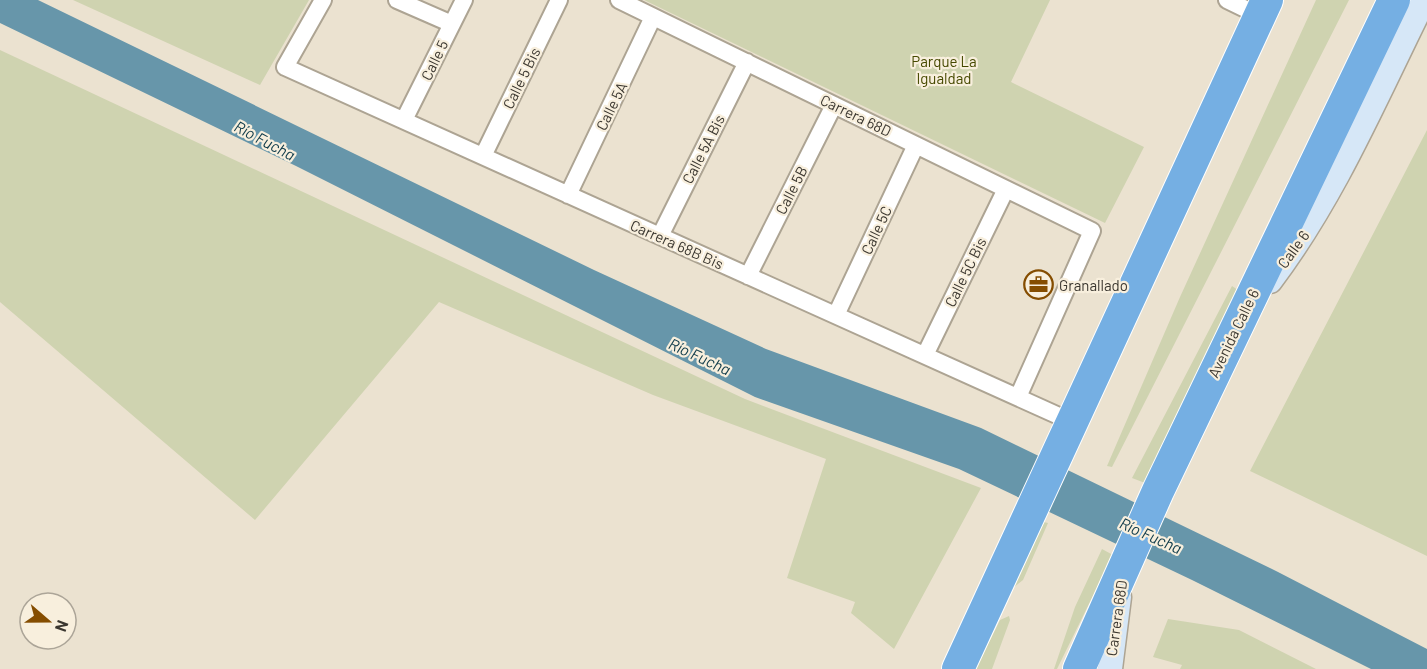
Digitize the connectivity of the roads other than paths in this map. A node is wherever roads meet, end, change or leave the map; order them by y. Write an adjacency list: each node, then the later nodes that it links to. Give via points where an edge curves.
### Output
1 (323, 0): 15 (street, Carrera 68B Bis, via 285,67)
2 (397, 0): 12 (street)
3 (464, 0): 12 (street, Calle 5)
4 (559, 0): 17 (street, Calle 5 Bis)
5 (619, 0): 11 (street, Carrera 68D)
6 (1227, 0): 10 (street)
7 (1394, 0): 23 (highway, Avenida Calle 6)
8 (1412, 0): 23 (street, Calle 6, via 1324,176)
9 (1424, 0): 23 (street, Calle 6, via 1322,206)
10 (1263, 8): 26 (highway)
11 (653, 17): 13 (street, Carrera 68D); 19 (street, Calle 5A)
12 (452, 24): 15 (street, Calle 5)
13 (747, 62): 14 (street, Carrera 68D); 20 (street, Calle 5A Bis)
14 (834, 105): 16 (street, Carrera 68D); 21 (street, Calle 5B)
15 (404, 120): 17 (street, Carrera 68B Bis)
16 (916, 145): 18 (street, Carrera 68D); 22 (street, Calle 5C)
17 (483, 156): 19 (street, Carrera 68B Bis)
18 (1006, 189): 24 (street, Calle 5C Bis); 25 (street, Carrera 68D, via 1092,231)
19 (568, 195): 20 (street, Carrera 68B Bis)
20 (660, 236): 21 (street, Carrera 68B Bis)
21 (748, 276): 22 (street, Carrera 68B Bis)
22 (836, 315): 24 (street, Carrera 68B Bis)
23 (1237, 324): 27 (highway, Avenida Calle 6)
24 (925, 355): 25 (street, Carrera 68B Bis)
25 (1018, 397): 26 (street, Carrera 68B Bis)
26 (1064, 433): 28 (highway)
27 (1124, 566): 29 (highway, Avenida Calle 6); 30 (street, Carrera 68D)
28 (958, 669)
29 (1079, 669)
30 (1110, 669)

